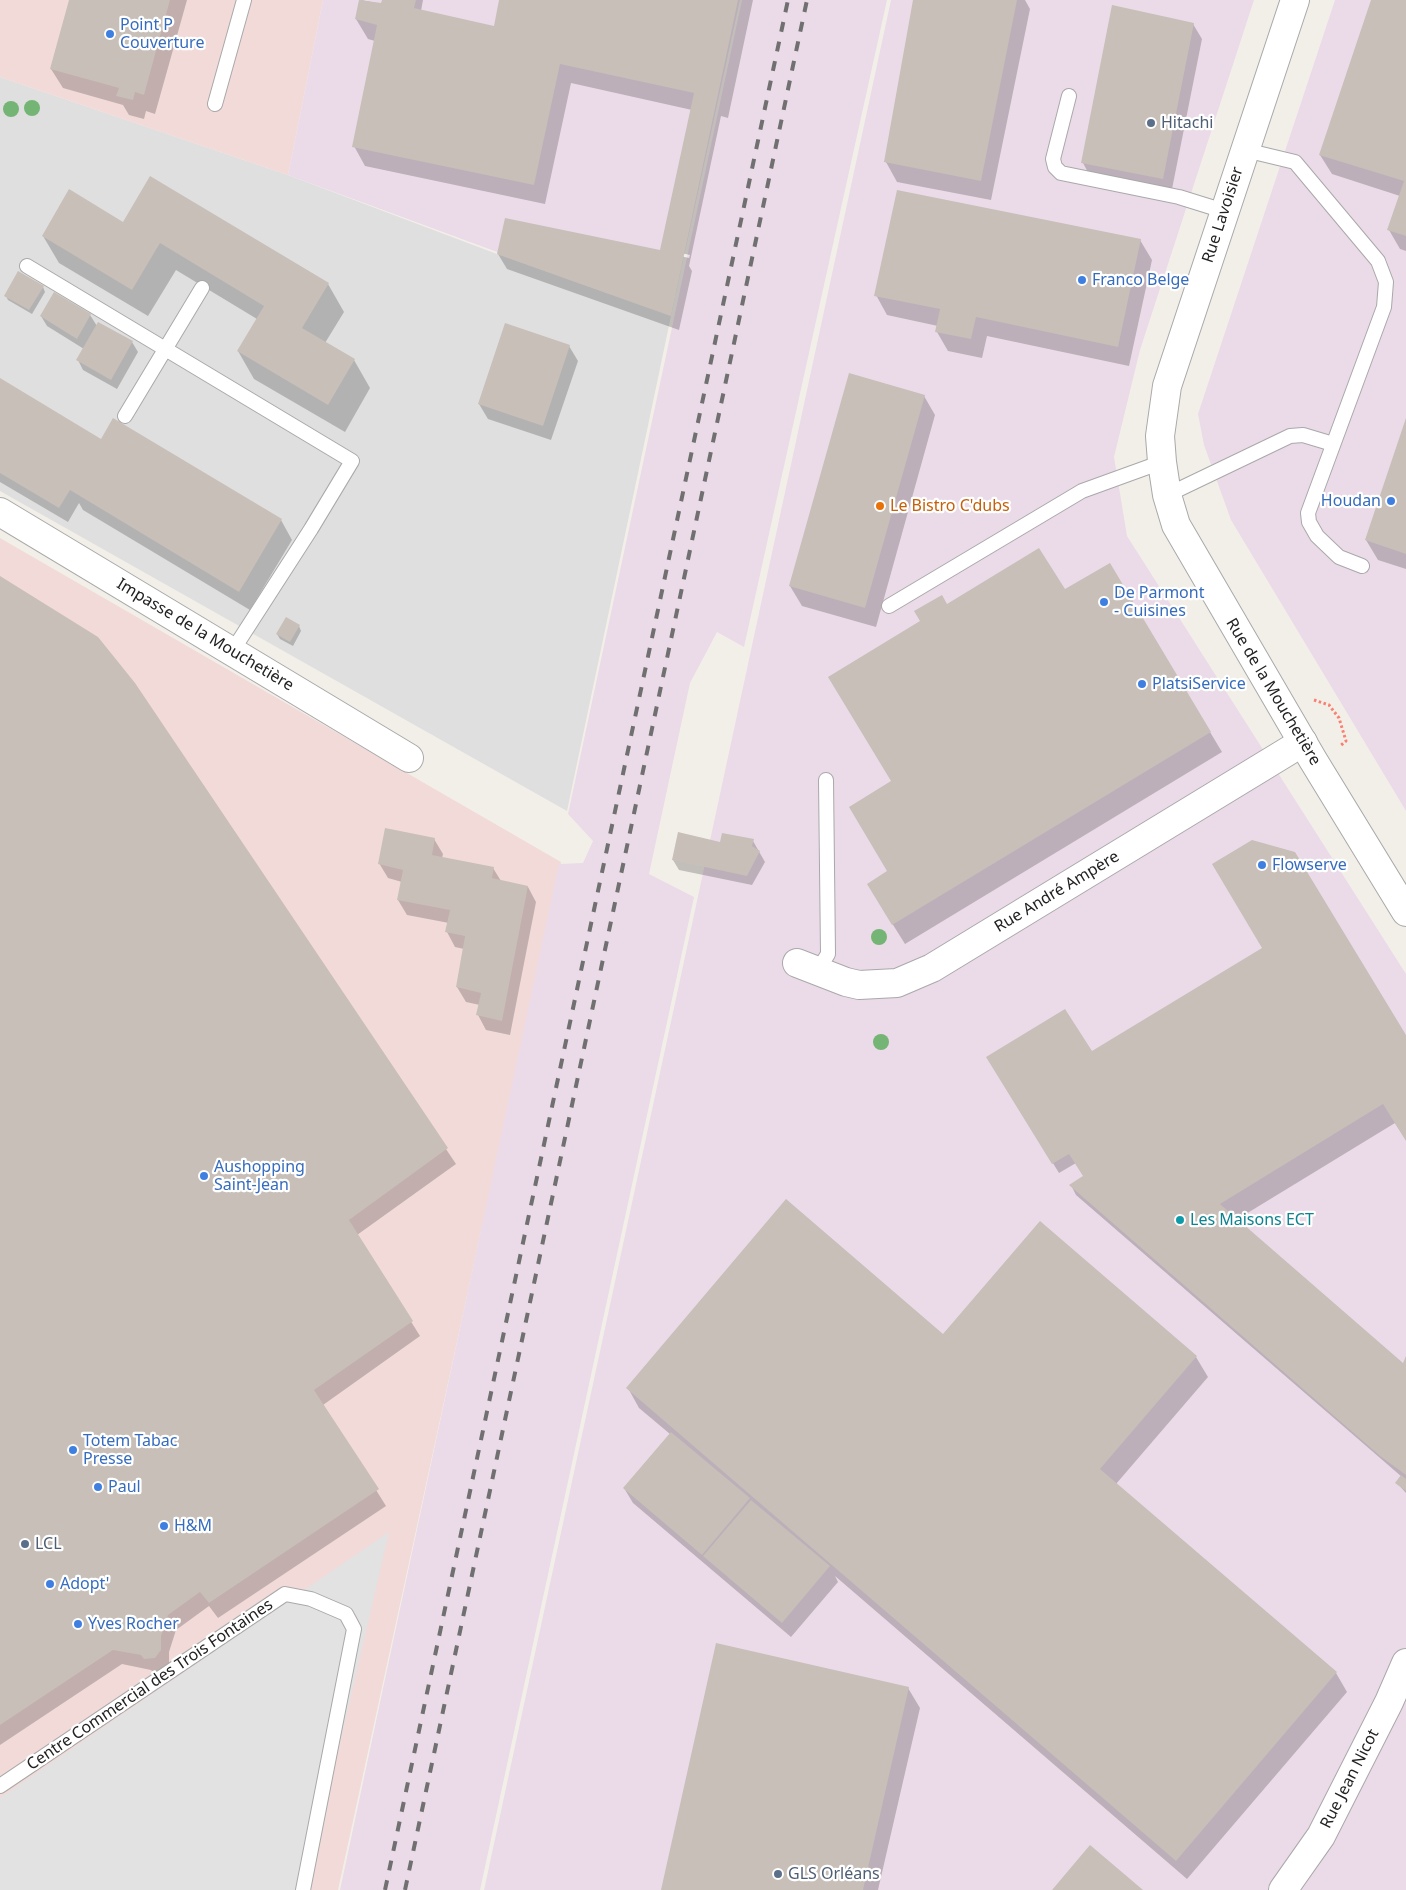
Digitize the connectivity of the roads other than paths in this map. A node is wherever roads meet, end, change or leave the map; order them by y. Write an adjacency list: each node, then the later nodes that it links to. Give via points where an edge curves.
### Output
1 (244, 0): 4 (lane)
2 (1295, 0): 5 (street, Rue Lavoisier)
3 (1069, 96): 6 (lane, via 1053,160 1061,173 1179,197)
4 (215, 104)
5 (1245, 150): 6 (street, Rue Lavoisier); 11 (lane, via 1295,162 1378,261 1386,282 1384,307)
6 (1224, 211): 12 (street, Rue Lavoisier, via 1167,386 1160,436)
7 (27, 266): 9 (lane)
8 (202, 288): 9 (lane)
9 (165, 349): 10 (lane); 17 (lane, via 352,461)
10 (125, 416)
11 (1334, 444): 13 (lane, via 1303,434 1290,436); 15 (lane, via 1308,513 1309,522 1317,536 1339,557)
12 (1162, 462): 13 (street, Rue de la Mouchetière); 16 (lane, via 1082,491)
13 (1167, 495): 18 (street, Rue de la Mouchetière, via 1180,533)
14 (0, 512): 17 (street, Impasse de la Mouchetière)
15 (1362, 566)
16 (889, 606)
17 (233, 650): 19 (street, Impasse de la Mouchetière)
18 (1303, 742): 21 (street, Rue de la Mouchetière); 22 (street, Rue André Ampère, via 932,968 897,983 874,985 846,982)
19 (409, 758)
20 (826, 780): 22 (lane, via 828,954)
21 (1406, 912)
22 (807, 967)
23 (1406, 1663): 26 (street, Rue Jean Nicot, via 1321,1836)
24 (0, 1786): 25 (lane, Centre Commercial des Trois Fontaines, via 285,1594 311,1599 346,1614 354,1629)
25 (303, 1890)
26 (1284, 1890)

